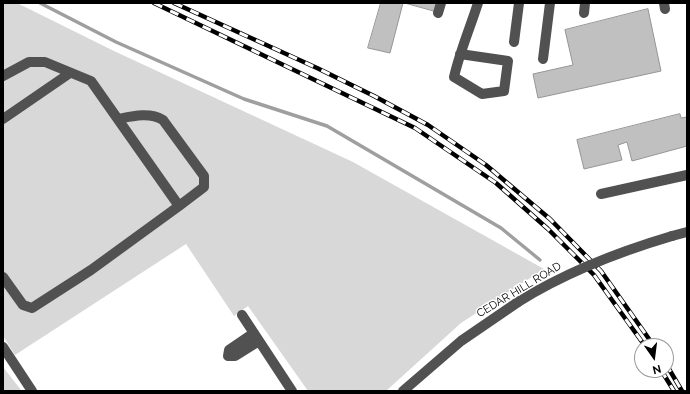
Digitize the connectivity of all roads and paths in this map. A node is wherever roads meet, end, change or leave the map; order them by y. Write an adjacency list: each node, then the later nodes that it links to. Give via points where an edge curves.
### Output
1 (441, 3): 6 (street)
2 (478, 3): 9 (street)
3 (519, 3): 8 (street)
4 (550, 3): 10 (street)
5 (585, 3): 7 (street)
6 (438, 13)
7 (584, 13)
8 (514, 42)
9 (460, 54): 9 (street, via 454,77 482,94 504,91 508,61)
10 (543, 59)
11 (70, 72): 12 (street, via 45,62 29,62); 13 (street); 14 (street, via 91,81)
12 (3, 76)
13 (3, 119)
14 (118, 119): 17 (street); 17 (street, via 137,115 157,116 163,120 204,176 204,187)
15 (687, 175): 16 (street)
16 (601, 194)
17 (179, 206): 19 (street, via 92,270 32,308 23,305)
18 (687, 232): 24 (street, CEDAR HILL ROAD, bridge, via 636,246 552,282 461,341)
19 (3, 277)
20 (242, 315): 23 (street)
21 (3, 347): 22 (street)
22 (32, 391)
23 (292, 391)
24 (403, 391)

